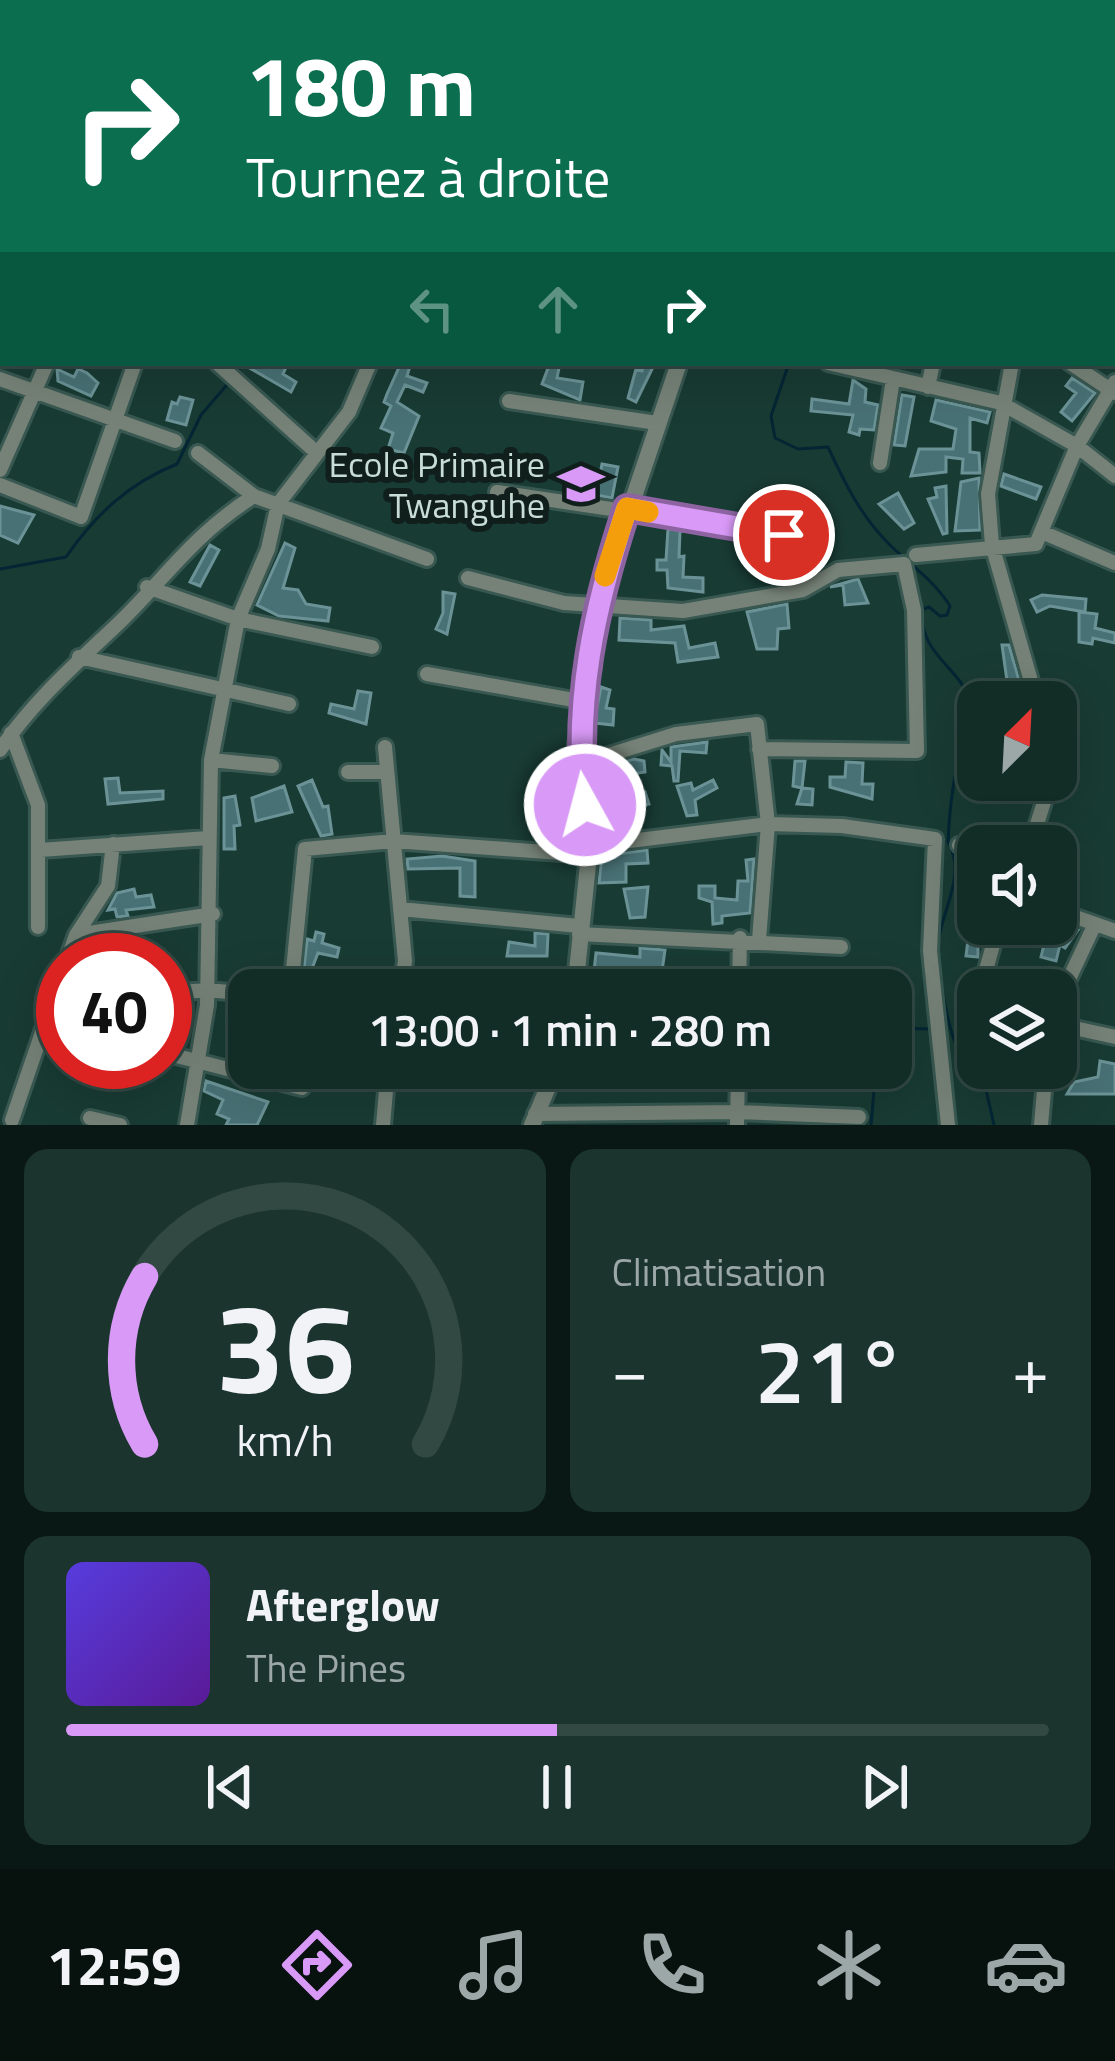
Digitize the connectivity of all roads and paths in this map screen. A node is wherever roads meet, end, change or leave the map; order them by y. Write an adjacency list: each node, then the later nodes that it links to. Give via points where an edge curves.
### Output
1 (45, 366): 13 (street)
2 (134, 366): 17 (street)
3 (220, 366): 22 (street)
4 (369, 366): 22 (street, via 349,412)
5 (678, 366): 18 (street)
6 (840, 366): 11 (street)
7 (932, 366): 12 (street)
8 (1011, 366): 16 (street)
9 (1075, 366): 14 (street)
10 (0, 379): 13 (street)
11 (893, 379): 12 (street); 23 (street)
12 (928, 387): 16 (street)
13 (34, 388): 17 (street); 24 (street)
14 (1114, 388): 20 (street)
15 (509, 400): 18 (street)
16 (1001, 403): 20 (street); 33 (street, via 988,475)
17 (113, 418): 19 (street); 26 (street, via 81,517)
18 (657, 423): 30 (street)
19 (175, 442)
20 (1077, 446): 25 (street); 31 (street)
21 (198, 453): 28 (street)
22 (317, 453): 29 (street)
23 (880, 463)
24 (0, 470)
25 (1115, 476)
26 (0, 485)
27 (497, 492): 30 (street)
28 (254, 496): 29 (street); 38 (street, via 209,525)
29 (278, 505): 35 (street); 40 (street)
30 (627, 508): 32 (street); 39 (street)
31 (1044, 533): 33 (street, via 1036,544); 36 (street)
32 (784, 535)
33 (992, 545): 34 (street); 44 (street)
34 (916, 556)
35 (427, 559)
36 (1115, 563)
37 (468, 578): 39 (street)
38 (147, 587): 40 (street); 42 (street)
39 (595, 606): 46 (street); 50 (street, via 683,611 803,590 838,570 904,564 914,610 917,751)
40 (238, 619): 41 (street); 45 (street)
41 (373, 647)
42 (80, 657): 45 (street); 48 (street)
43 (427, 674): 46 (street)
44 (1031, 681)
45 (222, 688): 47 (street); 52 (street)
46 (585, 702): 53 (street)
47 (289, 704)
48 (11, 733): 51 (street); 61 (street, via 38,805)
49 (385, 747): 56 (street)
50 (759, 749): 53 (street, via 757,724 676,734); 57 (street)
51 (0, 750)
52 (211, 760): 54 (street); 58 (street)
53 (580, 764): 62 (street)
54 (272, 766)
55 (348, 772): 56 (street)
56 (387, 772): 59 (street)
57 (768, 824): 62 (street); 73 (street); 100 (street, via 934,838 930,951)
58 (208, 838): 60 (street); 64 (street)
59 (394, 841): 62 (street); 63 (street); 75 (street, via 305,849)
60 (113, 844): 61 (street); 70 (street, via 108,886)
61 (40, 850): 67 (street)
62 (589, 850): 68 (street)
63 (400, 909): 68 (street); 76 (street)
64 (213, 914): 71 (street); 80 (street)
65 (1077, 919): 66 (street)
66 (1094, 926): 69 (street); 79 (street)
67 (38, 927)
68 (579, 930): 72 (street); 77 (street)
69 (1115, 932)
70 (77, 933)
71 (89, 933)
72 (740, 938): 73 (street); 78 (street)
73 (759, 940): 74 (street)
74 (842, 947)
75 (293, 969)
76 (401, 969)
77 (576, 969)
78 (739, 969)
79 (1074, 969)
80 (208, 990): 81 (street); 82 (street); 86 (street)
81 (192, 991)
82 (228, 992)
83 (1077, 1029): 84 (street)
84 (1115, 1037)
85 (192, 1058): 86 (street)
86 (200, 1060): 88 (street); 98 (street)
87 (36, 1062): 96 (street)
88 (228, 1068)
89 (386, 1089): 99 (street)
90 (547, 1089): 95 (street)
91 (1044, 1089): 101 (street)
92 (859, 1117): 94 (street)
93 (90, 1118): 97 (street)
94 (737, 1118): 95 (street)
95 (533, 1119)
96 (12, 1120)
97 (120, 1125)
98 (187, 1125)
99 (382, 1125)
100 (947, 1125)
101 (1041, 1125)

